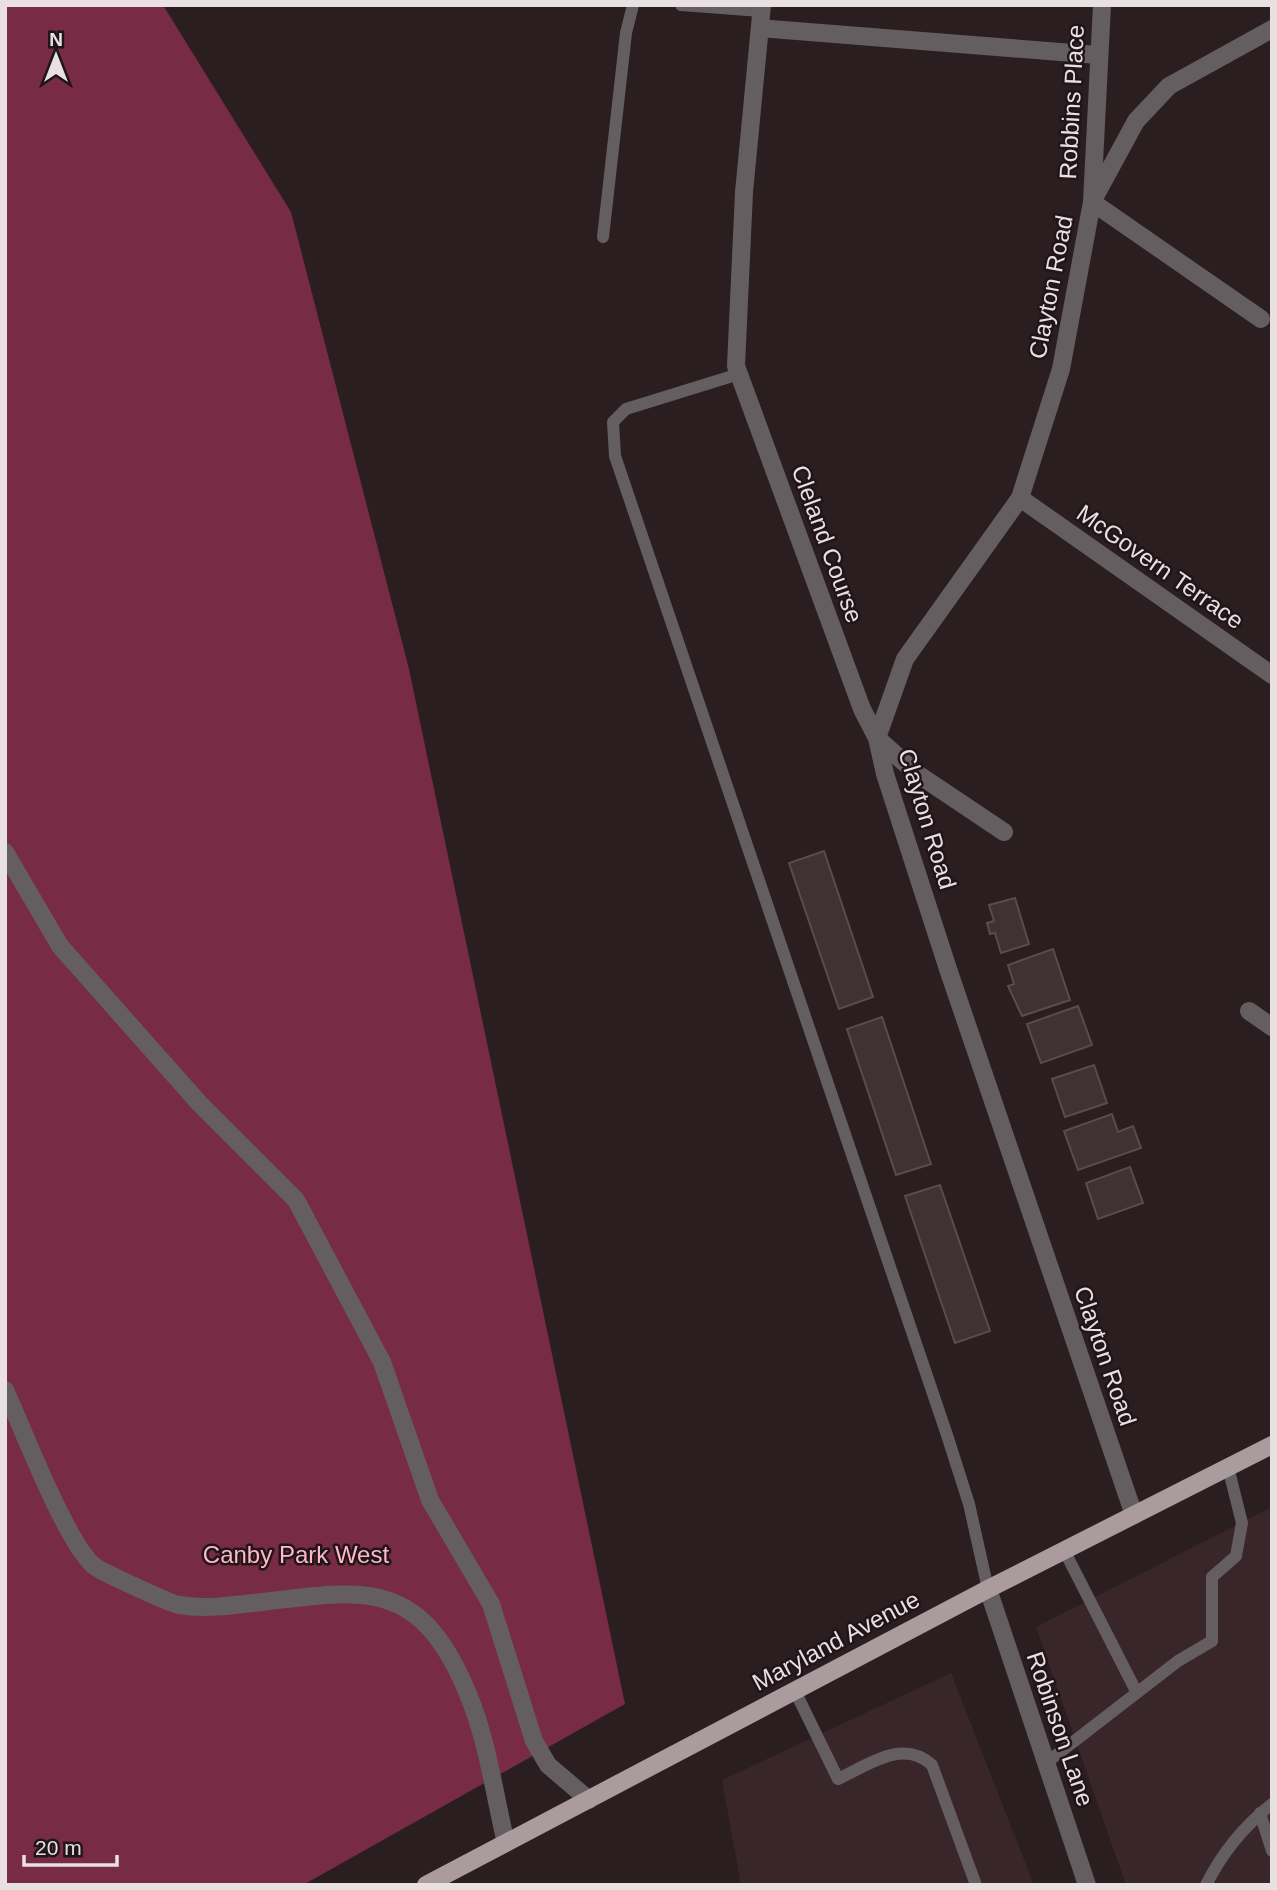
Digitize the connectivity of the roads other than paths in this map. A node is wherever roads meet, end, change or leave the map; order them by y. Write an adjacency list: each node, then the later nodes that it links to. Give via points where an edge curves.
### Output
1 (634, 5): 8 (lane, via 626,33)
2 (681, 5): 4 (lane)
3 (1102, 5): 6 (street, Robbins Place)
4 (761, 15): 6 (street); 10 (street, via 744,192)
5 (1272, 29): 7 (street, Clayton Road, via 1169,86 1136,121)
6 (1098, 55): 7 (street, Robbins Place)
7 (1092, 202): 9 (street); 11 (street, Clayton Road, via 1061,369)
8 (603, 237)
9 (1261, 319)
10 (737, 370): 13 (street, Cleland Course, via 862,709); 23 (lane, via 626,409 614,422 615,456 947,1435 969,1504)
11 (1020, 498): 12 (street, McGovern Terrace); 13 (street, Clayton Road, via 905,659)
12 (1272, 675)
13 (877, 738): 14 (street, via 916,773); 21 (street, Clayton Road, via 948,969)
14 (1004, 832)
15 (5, 852): 27 (street, via 60,946 199,1103 296,1200 382,1362 430,1500 491,1604 534,1741 548,1765)
16 (1249, 1011): 17 (street)
17 (1272, 1027)
18 (5, 1390): 30 (street, via 62,1520 95,1567 176,1605 220,1607 372,1595 419,1615 444,1648 468,1693 482,1734)
19 (1272, 1445): 20 (main road, Maryland Avenue)
20 (1228, 1467): 21 (main road, Maryland Avenue); 25 (lane, via 1242,1523 1236,1556 1212,1577 1212,1641)
21 (1134, 1515): 22 (main road, Maryland Avenue)
22 (1064, 1550): 23 (main road, Maryland Avenue); 25 (lane)
23 (988, 1589): 24 (main road, Maryland Avenue); 26 (street, Robinson Lane)
24 (794, 1691): 27 (main road, Maryland Avenue); 33 (lane, via 838,1779 901,1751 924,1757 932,1765)
25 (1137, 1693): 26 (lane)
26 (1046, 1763): 34 (street, Robinson Lane)
27 (589, 1800): 30 (main road, Maryland Avenue)
28 (1272, 1804): 29 (lane)
29 (1256, 1816): 31 (lane); 35 (lane)
30 (506, 1843): 32 (main road, Maryland Avenue)
31 (1272, 1851)
32 (426, 1885)
33 (976, 1885)
34 (1087, 1885)
35 (1206, 1885)

